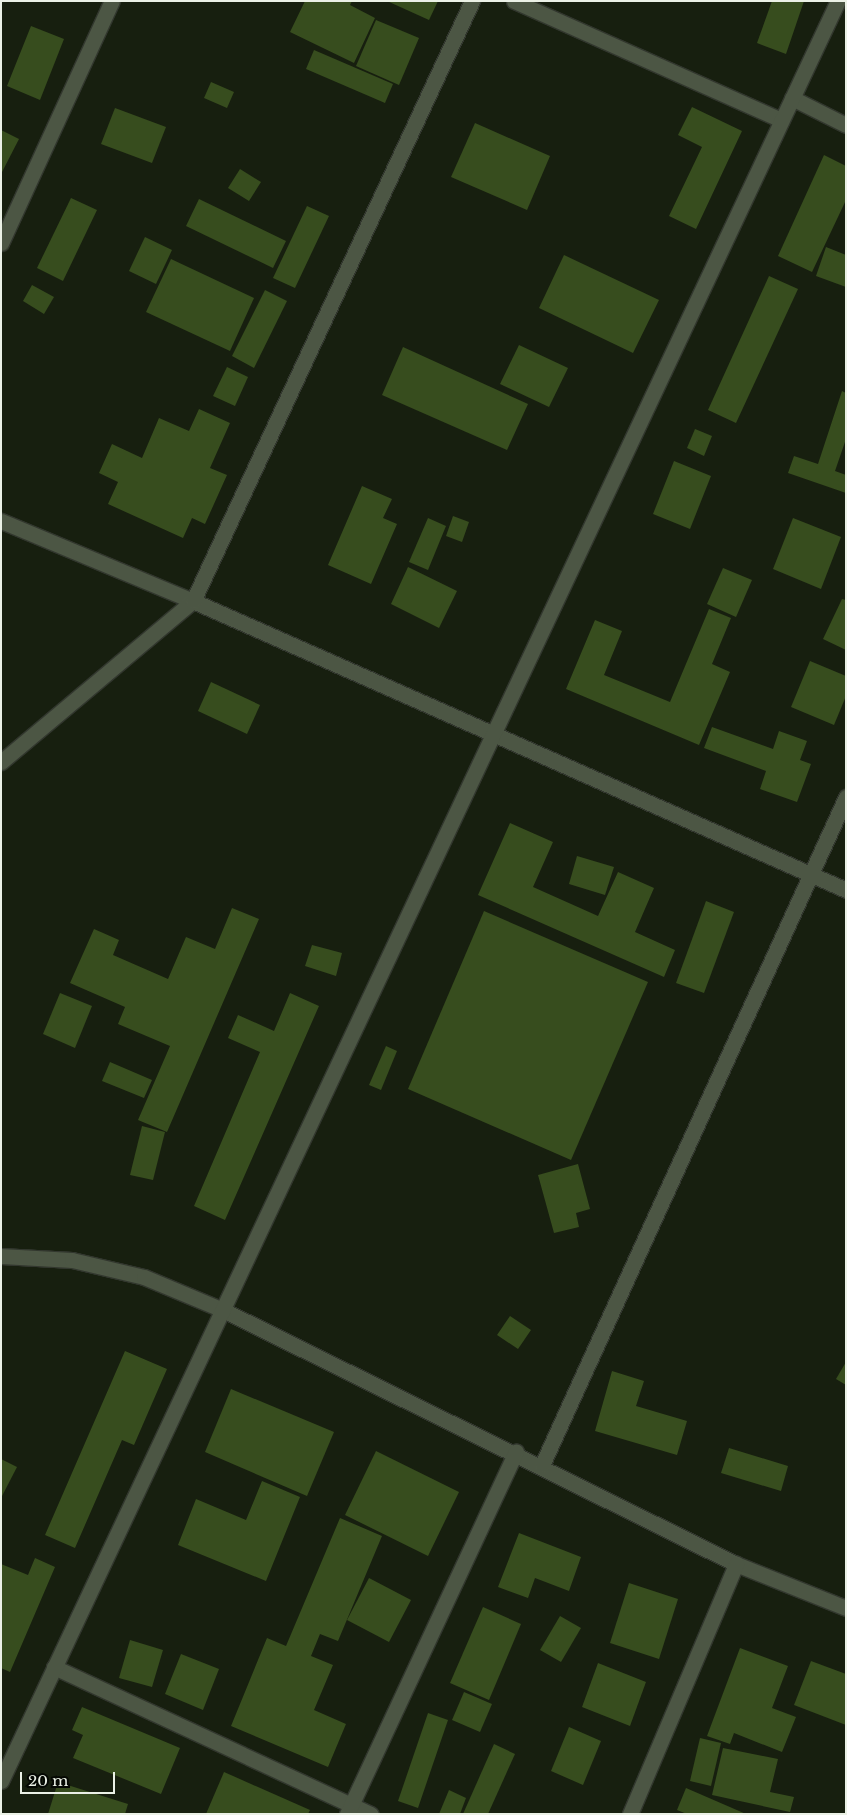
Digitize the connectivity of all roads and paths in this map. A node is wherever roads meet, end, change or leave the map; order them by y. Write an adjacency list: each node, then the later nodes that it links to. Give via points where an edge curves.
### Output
1 (112, 1): 8 (street)
2 (472, 1): 10 (street)
3 (514, 1): 6 (street)
4 (838, 1): 5 (street)
5 (792, 98): 6 (street); 7 (street)
6 (781, 120): 11 (street)
7 (846, 125)
8 (1, 243)
9 (1, 521): 10 (street)
10 (193, 601): 11 (street); 12 (street)
11 (490, 735): 14 (street); 17 (street)
12 (1, 762)
13 (846, 797): 14 (street)
14 (811, 874): 15 (street); 19 (street)
15 (846, 890)
16 (2, 1258): 17 (street, via 72,1260 144,1277)
17 (224, 1310): 18 (street); 22 (street)
18 (516, 1452): 19 (street); 24 (street)
19 (542, 1464): 20 (street)
20 (736, 1564): 21 (street); 26 (street)
21 (846, 1608)
22 (54, 1667): 23 (street); 24 (street)
23 (1, 1781)
24 (349, 1809): 25 (street)
25 (371, 1814)
26 (630, 1814)

